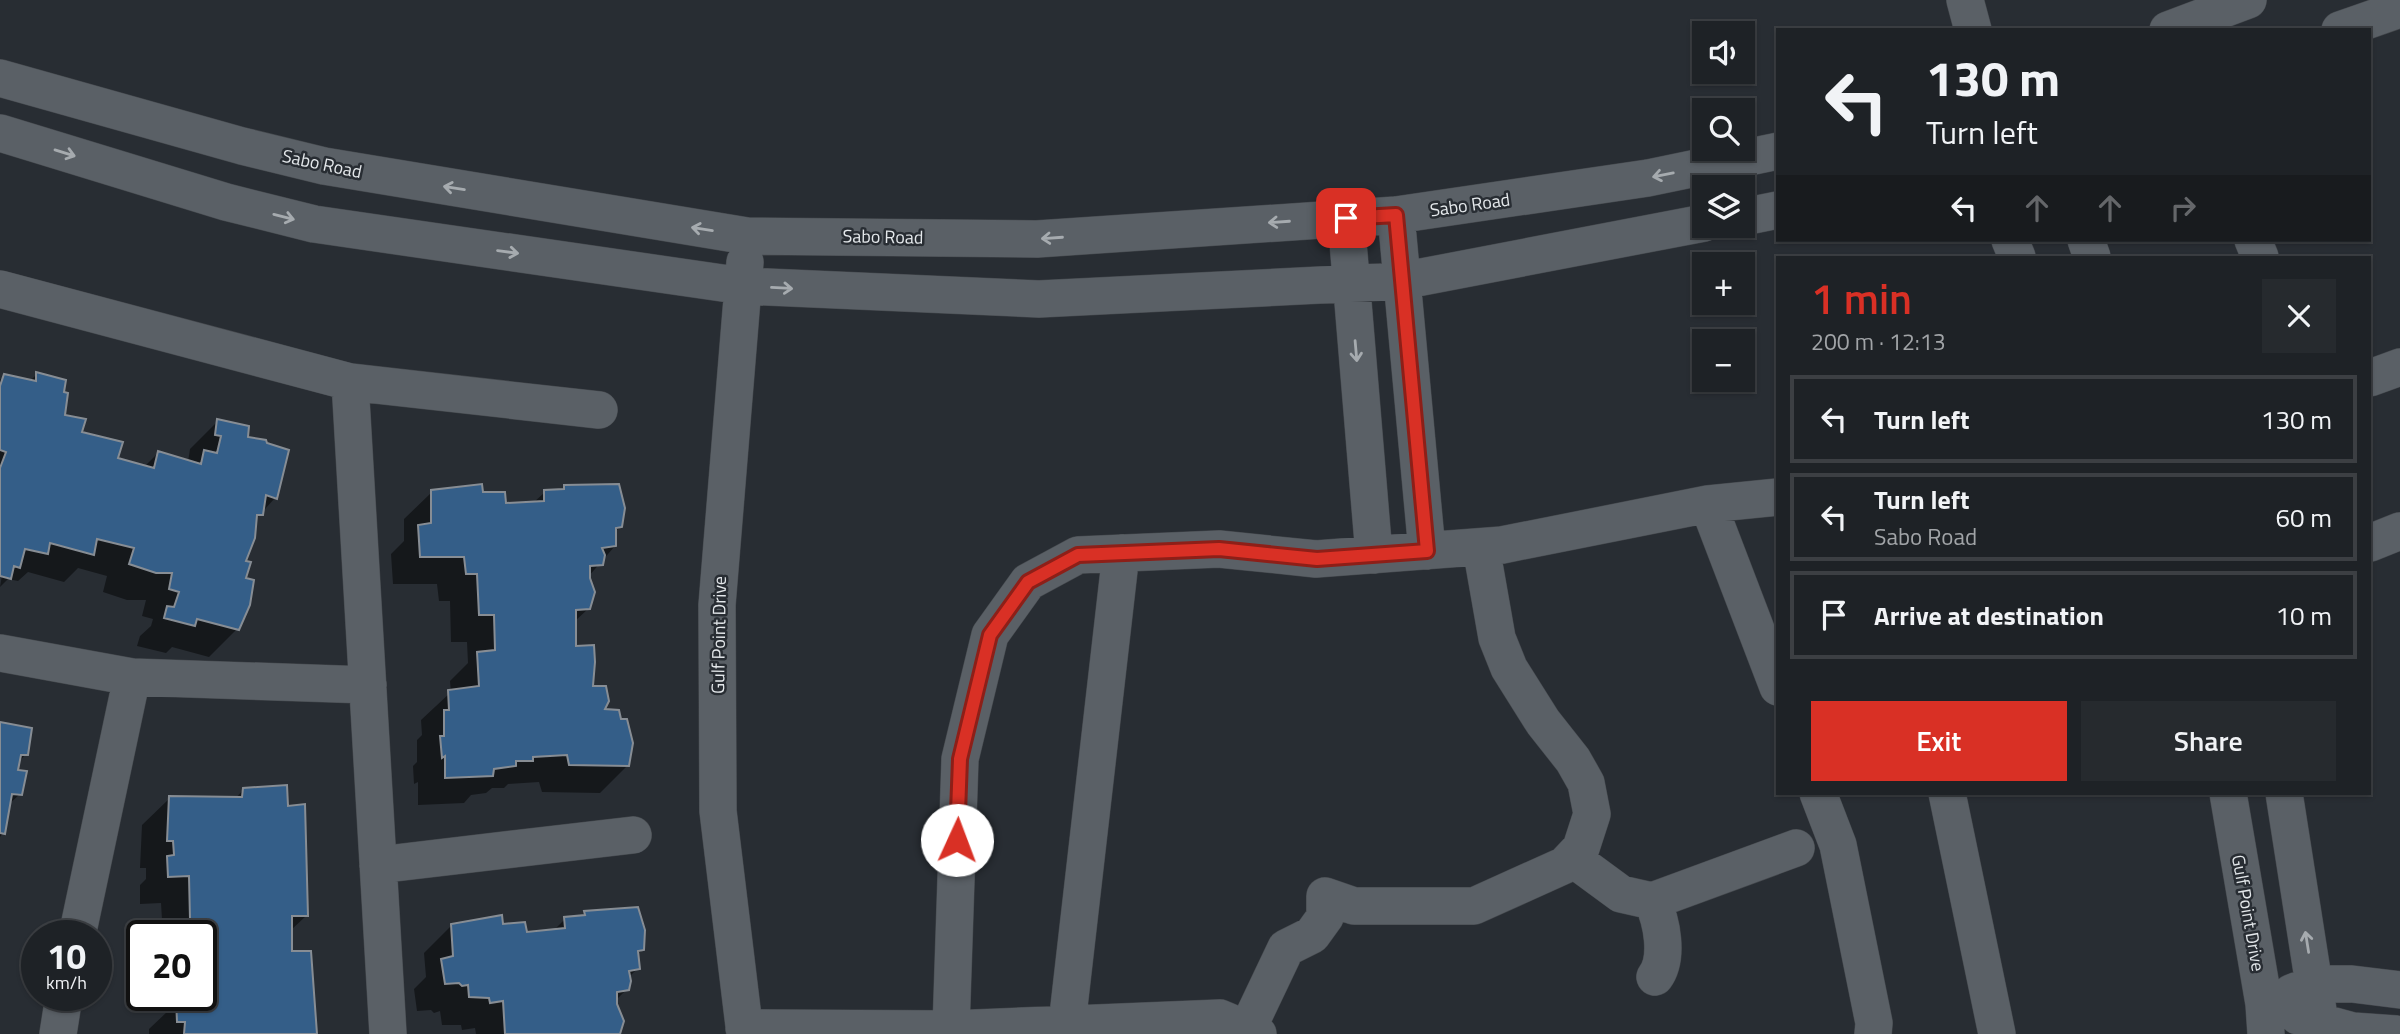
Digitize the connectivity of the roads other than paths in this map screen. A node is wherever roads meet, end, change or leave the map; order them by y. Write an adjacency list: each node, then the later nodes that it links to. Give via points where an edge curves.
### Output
1 (1965, 0): 4 (street)
2 (2248, 0): 5 (street)
3 (2400, 9): 6 (street)
4 (1972, 28)
5 (2173, 28)
6 (2346, 28)
7 (0, 78): 15 (street, Sabo Road, one-way to 7, via 324,166)
8 (0, 133): 18 (street, one-way to 18, via 314,224)
9 (1776, 151): 11 (street, Sabo Road, one-way to 11, via 1648,178)
10 (1776, 211): 12 (street)
11 (1396, 215): 13 (street, Sabo Road); 16 (street)
12 (1755, 215)
13 (1346, 218): 15 (street, Sabo Road, one-way to 15, via 1037,239); 17 (street)
14 (1692, 225): 16 (street)
15 (747, 236): 18 (street, Gulf Point Drive)
16 (1401, 281): 17 (street); 29 (street)
17 (1350, 283): 18 (street, one-way to 17, via 1039,299); 31 (street, one-way to 31)
18 (743, 286): 54 (street, Gulf Point Drive, via 717,605 718,811)
19 (0, 289): 22 (street)
20 (2400, 367): 21 (street)
21 (2371, 378)
22 (350, 383): 23 (street); 35 (street)
23 (599, 410)
24 (1776, 496): 25 (street)
25 (1708, 505): 28 (street); 34 (street)
26 (2400, 531): 27 (street)
27 (2371, 543)
28 (1481, 547): 29 (street); 42 (street, via 1497,638 1510,668 1586,783 1592,814 1581,848)
29 (1427, 551): 31 (street)
30 (1121, 553): 31 (street, via 1219,549 1317,559); 51 (street); 52 (street, via 1078,555 1028,582 990,635 960,759)
31 (1374, 555)
32 (0, 653): 33 (street)
33 (132, 677): 35 (street); 45 (street)
34 (1776, 682)
35 (368, 685): 43 (street)
36 (1819, 795): 58 (street, via 1838,845)
37 (1947, 795): 59 (street)
38 (2228, 795): 50 (street, Gulf Point Drive)
39 (2284, 795): 47 (street, one-way to 39)
40 (634, 835): 43 (street)
41 (1796, 848): 44 (street)
42 (1572, 858): 44 (street, via 1621,894); 55 (street, via 1474,906 1354,906 1325,896 1325,916 1312,935 1286,948)
43 (378, 864): 57 (street)
44 (1652, 901): 46 (street, via 1659,915 1662,951)
45 (80, 920)
46 (1655, 977)
47 (2314, 984): 48 (street); 50 (street); 53 (street)
48 (2400, 990)
49 (62, 1011): 56 (street)
50 (2265, 1019): 53 (street)
51 (1067, 1024): 52 (street); 55 (street, via 1220,1018)
52 (951, 1029): 54 (street)
53 (2320, 1029): 60 (street)
54 (745, 1031)
55 (1252, 1032)
56 (58, 1034)
57 (388, 1034)
58 (1873, 1034)
59 (1997, 1034)
60 (2396, 1034)

